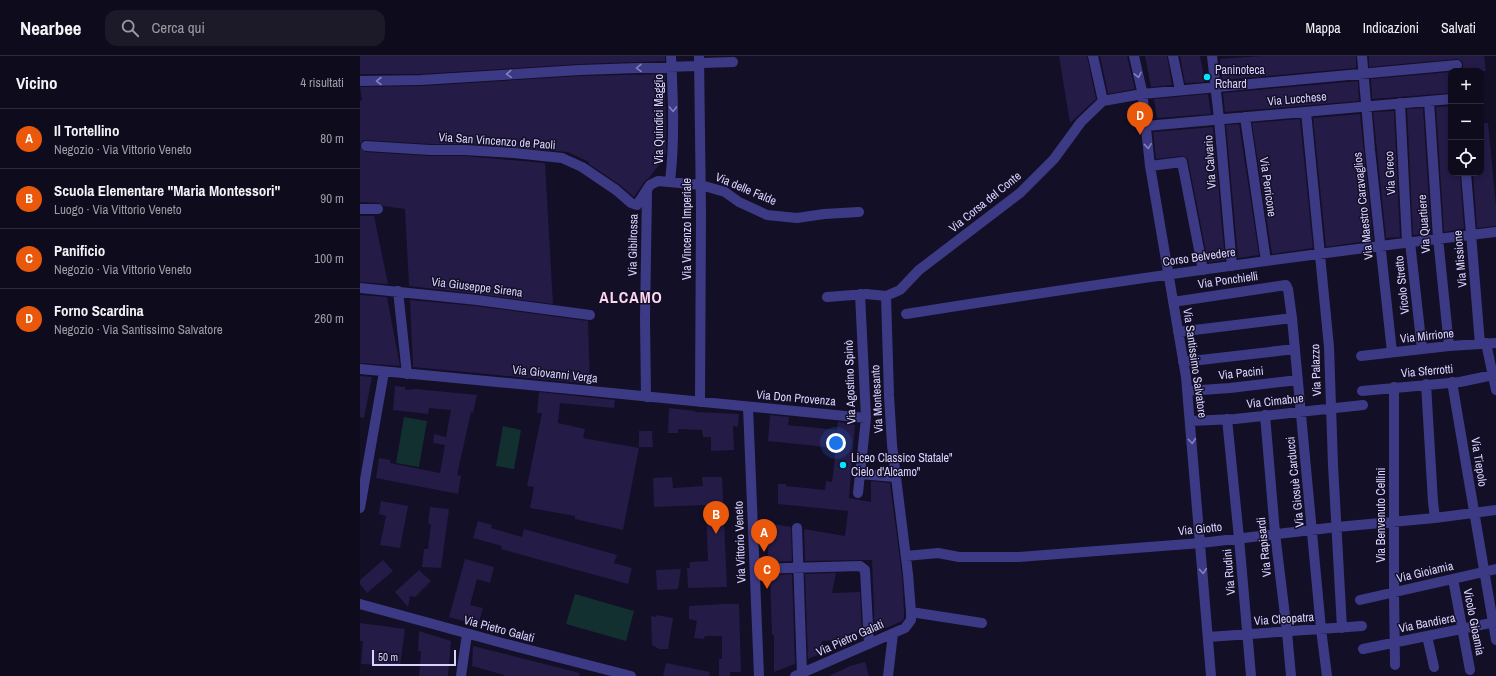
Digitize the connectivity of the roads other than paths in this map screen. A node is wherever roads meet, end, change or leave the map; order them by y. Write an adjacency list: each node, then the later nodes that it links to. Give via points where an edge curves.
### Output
1 (671, 56): 10 (street, Via Quindici Maggio)
2 (1094, 56): 17 (street)
3 (1134, 56): 15 (street, Via Santissimo Salvatore, one-way to 15)
4 (1173, 56): 14 (street)
5 (1212, 56): 13 (street, Via Calvario)
6 (1362, 56): 11 (street, Via Maestro Caravaglios)
7 (699, 60): 8 (street, via 703,64); 10 (street, via 696,66); 29 (street, Via Vincenzo Imperiale)
8 (733, 62)
9 (1457, 64): 11 (street)
10 (672, 67): 12 (street, one-way to 12); 28 (street, Via Quindici Maggio, one-way to 28, via 673,129)
11 (1363, 74): 13 (street); 20 (street, Via Maestro Caravaglios)
12 (360, 81)
13 (1216, 87): 14 (street); 23 (street, Via Calvario)
14 (1180, 90): 15 (street)
15 (1142, 94): 17 (street); 24 (street, Via Santissimo Salvatore)
16 (1448, 99): 18 (street, Via Lucchese)
17 (1103, 101): 48 (street, Via Corsa del Conte, via 1081,122 1054,159 1020,193 919,270 900,290)
18 (1429, 101): 19 (street, Via Lucchese); 36 (street, Via Quartiere)
19 (1400, 103): 20 (street, Via Lucchese); 37 (street, Via Greco)
20 (1366, 106): 21 (street, Via Lucchese); 38 (street, Via Maestro Caravaglios)
21 (1306, 112): 22 (street, Via Lucchese); 39 (street, Via Palazzo)
22 (1245, 117): 23 (street, Via Lucchese); 40 (street, Via Perricone)
23 (1219, 119): 24 (street, Via Lucchese); 41 (street, Via Calvario)
24 (1146, 126): 26 (street, Via Santissimo Salvatore, one-way to 26)
25 (366, 146): 30 (street, Via San Vincenzo de Paoli, via 485,151 562,158 582,167 631,203 637,205)
26 (1150, 166): 42 (street, via 1182,162); 43 (street, Via Santissimo Salvatore)
27 (1466, 176): 35 (street, Via Missione)
28 (670, 181): 29 (street, Via delle Falde); 30 (street, Via delle Falde, via 658,181)
29 (701, 186): 33 (street, Via delle Falde, via 725,192 739,202 767,215 797,218); 74 (street, Via Vincenzo Imperiale)
30 (647, 190): 73 (street, Via Gibilrossa)
31 (360, 209): 32 (street)
32 (378, 209)
33 (860, 212)
34 (1496, 232): 35 (street, Corso Belvedere)
35 (1471, 234): 36 (street, Corso Belvedere); 55 (street, Via Missione)
36 (1438, 238): 37 (street, Corso Belvedere); 56 (street, Via Quartiere)
37 (1408, 242): 38 (street, Corso Belvedere); 58 (street, Vicolo Stretto)
38 (1380, 245): 39 (street, Corso Belvedere); 59 (street, Via Maestro Caravaglios)
39 (1319, 253): 40 (street, Corso Belvedere); 77 (street, Via Palazzo, via 1329,347)
40 (1266, 261): 41 (street, Corso Belvedere)
41 (1232, 266): 42 (street, Corso Belvedere)
42 (1203, 270): 43 (street, Corso Belvedere)
43 (1168, 275): 50 (street, Via Santissimo Salvatore); 51 (street, Corso Belvedere)
44 (1286, 286): 50 (street, Via Ponchielli); 53 (street, Via Giosuè Carducci)
45 (360, 288): 46 (street, Via Giuseppe Sirena)
46 (398, 291): 52 (street, Via Giuseppe Sirena); 64 (street)
47 (860, 294): 48 (street); 49 (street); 80 (street, Via Agostino Spinò)
48 (886, 296): 85 (street, Via Montesanto)
49 (827, 297)
50 (1173, 302): 54 (street, Via Santissimo Salvatore)
51 (906, 314)
52 (590, 315)
53 (1292, 318): 54 (street); 57 (street, Via Giosuè Carducci)
54 (1178, 332): 61 (street, Via Santissimo Salvatore)
55 (1488, 343): 56 (street, Via Mirrione); 65 (street, Via Missione)
56 (1449, 346): 58 (street, Via Mirrione)
57 (1295, 349): 61 (street); 66 (street, Via Giosuè Carducci)
58 (1422, 349): 59 (street, Via Mirrione)
59 (1392, 352): 60 (street, Via Mirrione)
60 (1362, 356)
61 (1183, 362): 71 (street, Via Santissimo Salvatore)
62 (360, 369): 63 (street, Via Giovanni Verga)
63 (384, 372): 64 (street, Via Giovanni Verga); 83 (street)
64 (407, 374): 73 (street, Via Giovanni Verga)
65 (1493, 375): 67 (street, Via Sferrotti); 70 (street, Via Missione)
66 (1298, 380): 71 (street, Via Pacini); 78 (street, Via Giosuè Carducci)
67 (1452, 382): 68 (street, Via Sferrotti); 89 (street, Via Tiepolo)
68 (1426, 384): 69 (street, Via Sferrotti); 90 (street)
69 (1394, 387): 72 (street, Via Sferrotti); 91 (street, Via Benvenuto Cellini)
70 (1496, 390)
71 (1187, 391): 82 (street, Via Santissimo Salvatore)
72 (1362, 391)
73 (646, 397): 74 (street, Via Giovanni Verga)
74 (700, 402): 76 (street, Via Giovanni Verga)
75 (1363, 405): 77 (street, Via Cimabue)
76 (748, 407): 80 (street, Via Don Provenza); 100 (street, Via Vittorio Veneto)
77 (1331, 409): 78 (street, Via Cimabue); 92 (street, Via Palazzo)
78 (1301, 412): 79 (street, Via Cimabue); 94 (street, Via Giosuè Carducci)
79 (1265, 415): 81 (street, Via Cimabue); 95 (street, Via Rapisardi)
80 (866, 418): 84 (street, Via Agostino Spinò)
81 (1227, 419): 82 (street, Via Cimabue); 96 (street, Via Rudini)
82 (1190, 421): 97 (street, Via Santissimo Salvatore, one-way to 97)
83 (364, 466): 87 (street)
84 (860, 474): 85 (street); 86 (street, Via Agostino Spinò)
85 (895, 477): 98 (street, Via Montesanto)
86 (858, 493)
87 (360, 508)
88 (1496, 510): 89 (street, Via Giotto)
89 (1474, 513): 90 (street, Via Giotto); 102 (street, Via Tiepolo)
90 (1435, 518): 91 (street, Via Giotto)
91 (1394, 521): 92 (street, Via Giotto); 104 (street, Via Benvenuto Cellini)
92 (1337, 526): 94 (street, Via Giotto); 111 (street, Via Palazzo)
93 (797, 528): 99 (street)
94 (1313, 529): 95 (street, Via Giotto); 113 (street, Via Giosuè Carducci)
95 (1275, 534): 96 (street, Via Giotto); 114 (street, Via Rapisardi)
96 (1239, 538): 97 (street, Via Giotto); 117 (street, Via Rudini)
97 (1201, 543): 98 (street, Via Giotto, via 1019,557 959,557 938,553); 119 (street, Via Santissimo Salvatore, one-way to 119)
98 (906, 556): 107 (street, Via Montesanto)
99 (799, 568): 100 (street); 122 (street, via 860,566 865,570); 127 (street)
100 (755, 569): 130 (street, Via Vittorio Veneto)
101 (1496, 569): 102 (street, Via Gioiamia)
102 (1484, 572): 103 (street, Via Gioiamia); 108 (street, Via Tiepolo)
103 (1453, 579): 104 (street, Via Gioiamia); 112 (street, Vicolo Gioamia)
104 (1394, 592): 105 (street, Via Gioiamia); 121 (street, Via Benvenuto Cellini)
105 (1360, 600)
106 (360, 604): 115 (street, Via Pietro Galati)
107 (911, 616): 109 (street); 116 (street, Via Pietro Galati, via 905,628)
108 (1494, 622): 112 (street, Via Bandiera); 120 (street, Via Tiepolo)
109 (982, 623)
110 (1362, 626): 111 (street, Via Cleopatra)
111 (1342, 628): 113 (street, Via Cleopatra)
112 (1463, 628): 118 (street, Via Bandiera); 126 (street, Vicolo Gioamia)
113 (1321, 629): 114 (street, Via Cleopatra); 135 (street, Via Giosuè Carducci)
114 (1287, 632): 117 (street, Via Cleopatra); 134 (street, Via Rapisardi)
115 (467, 634): 128 (street); 129 (street, Via Pietro Galati)
116 (893, 634): 122 (street, Via Pietro Galati); 131 (street)
117 (1248, 634): 119 (street, Via Cleopatra); 133 (street, Via Rudini)
118 (1428, 636): 121 (street, Via Bandiera); 125 (street)
119 (1208, 637): 132 (street, Via Santissimo Salvatore)
120 (1496, 640)
121 (1396, 642): 123 (street, Via Bandiera); 124 (street, Via Benvenuto Cellini)
122 (869, 644): 127 (street, Via Pietro Galati)
123 (1363, 649)
124 (1395, 665)
125 (1434, 667)
126 (1470, 670)
127 (798, 675)
128 (461, 676)
129 (631, 676)
130 (758, 676)
131 (888, 676)
132 (1211, 676)
133 (1251, 676)
134 (1291, 676)
135 (1327, 676)

